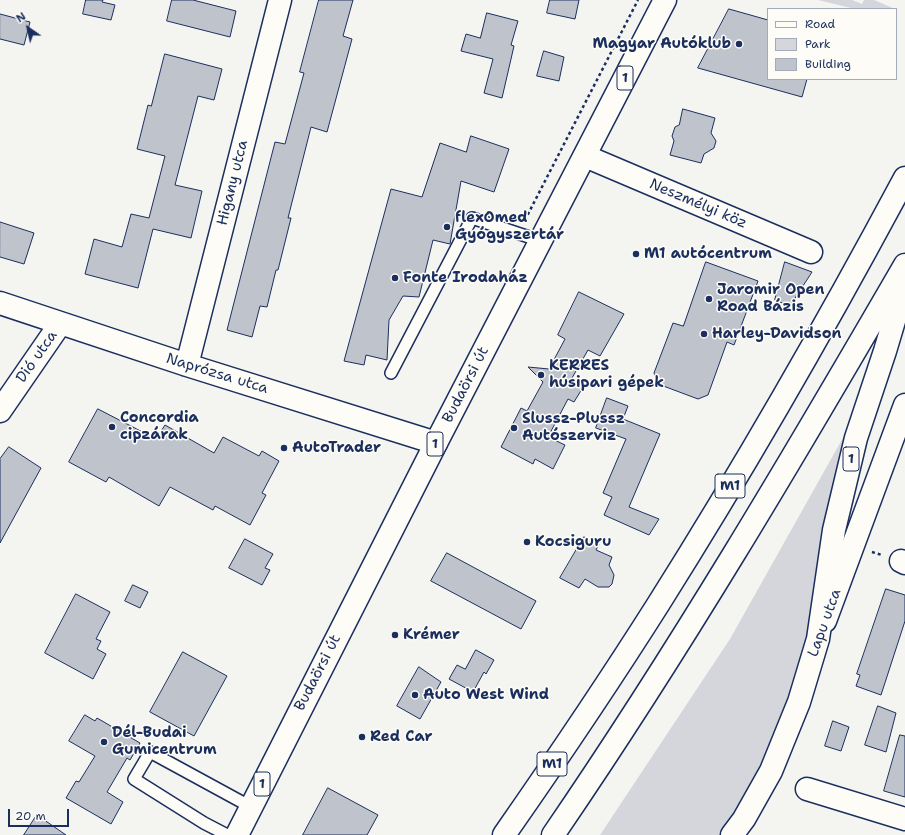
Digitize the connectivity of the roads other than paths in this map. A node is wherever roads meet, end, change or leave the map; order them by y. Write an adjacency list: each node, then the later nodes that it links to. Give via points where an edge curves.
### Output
1 (280, 0): 11 (main road, Higany utca)
2 (665, 0): 3 (main road, Budaörsi út / 1)
3 (585, 156): 5 (main road, Budaörsi út / 1); 6 (main road, Neszmélyi köz)
4 (905, 178): 22 (main road, M1, via 795,376 666,591)
5 (541, 241): 12 (lane, via 472,218); 15 (main road, Budaörsi út / 1)
6 (811, 252)
7 (905, 264): 23 (main road, M1, via 773,488 629,721)
8 (905, 284): 16 (main road, 1, via 856,438 834,530)
9 (0, 303): 10 (main road, Naprózsa utca)
10 (60, 324): 11 (main road, Naprózsa utca); 14 (main road, Dió utca)
11 (187, 365): 15 (main road, Naprózsa utca)
12 (391, 373)
13 (905, 405): 16 (main road, Lapu utca)
14 (0, 411)
15 (436, 443): 18 (main road, Budaörsi út / 1)
16 (818, 639): 24 (main road, Lapu utca / 1, via 799,702 771,771)
17 (807, 788): 19 (main road)
18 (251, 807): 20 (lane, via 150,752 134,779 204,824); 21 (main road, Budaörsi út / 1)
19 (905, 819)
20 (227, 835)
21 (237, 835)
22 (504, 835)
23 (553, 835)
24 (732, 835)

